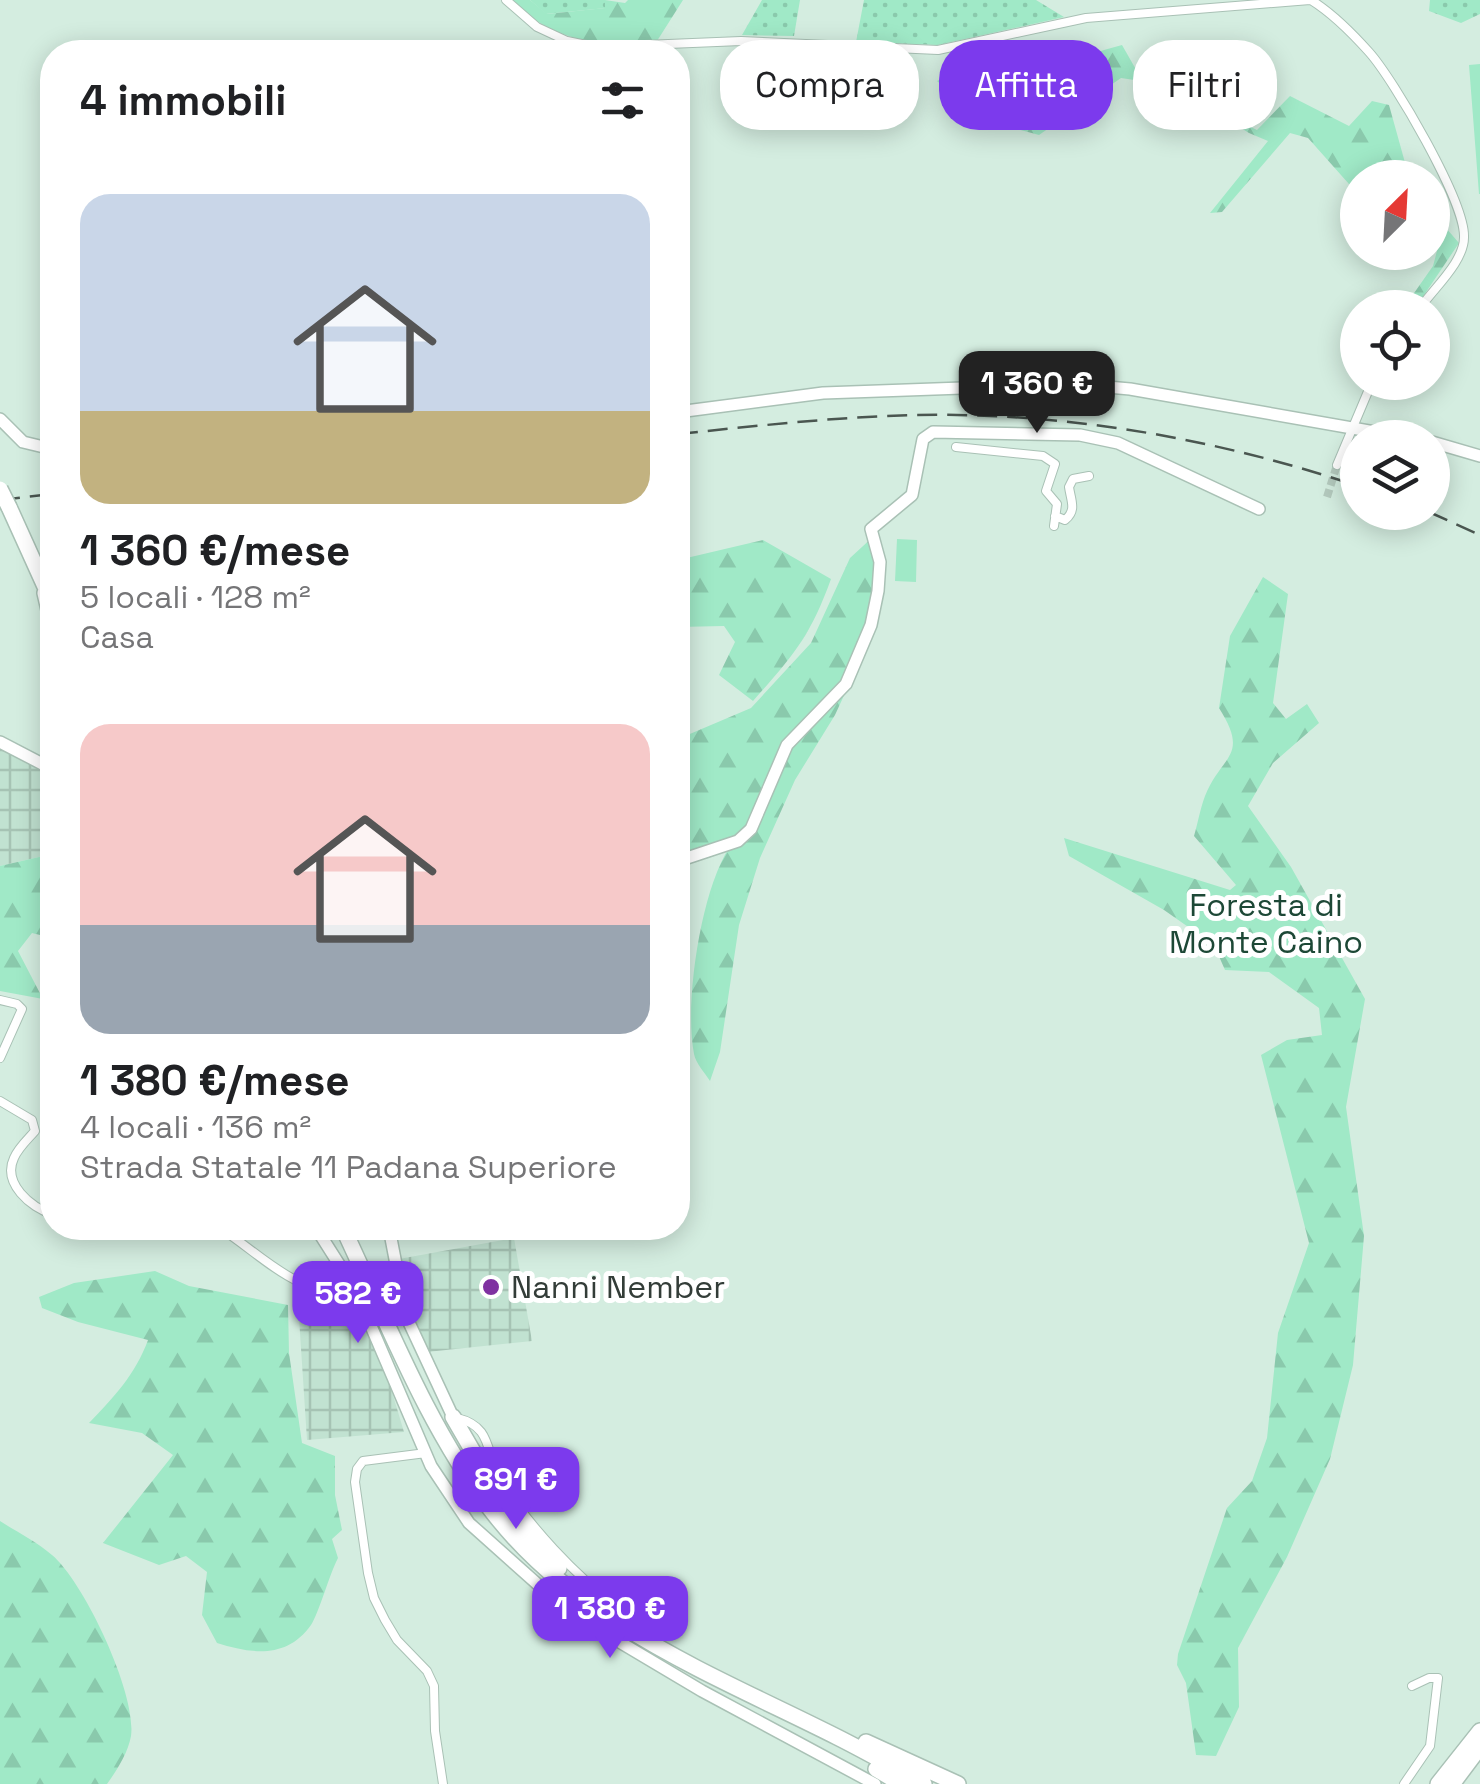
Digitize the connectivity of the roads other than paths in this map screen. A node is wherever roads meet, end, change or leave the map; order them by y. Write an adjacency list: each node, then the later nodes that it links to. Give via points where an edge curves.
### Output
1 (506, 0): 3 (street)
2 (1310, 0): 4 (street, via 1086,18 938,50); 5 (street, via 1387,76 1455,200 1464,236 1460,253)
3 (563, 40)
4 (690, 43)
5 (1433, 290)
6 (690, 410): 8 (street, via 824,393 1074,384)
7 (0, 420): 9 (street, via 23,442)
8 (1340, 425)
9 (40, 447)
10 (956, 447): 15 (street, via 1051,459 1054,474 1046,491 1057,504 1054,522 1072,515 1074,479)
11 (1450, 447): 12 (street)
12 (1480, 456)
13 (1340, 458): 14 (street)
14 (1337, 465)
15 (1089, 476)
16 (0, 489): 18 (highway, bridge)
17 (1260, 510): 21 (street, via 1118,443 1080,435 933,432 923,439 912,494 871,529 880,562 878,591 872,624 846,684 786,745 752,829 738,841)
18 (40, 575)
19 (0, 742): 20 (street)
20 (40, 764)
21 (690, 857)
22 (0, 1000): 23 (street, via 22,1008)
23 (0, 1058)
24 (0, 1102): 25 (street, via 32,1120 35,1130 12,1161 12,1176 24,1199)
25 (40, 1210)
26 (236, 1240): 31 (street, via 295,1283)
27 (324, 1240): 30 (street)
28 (349, 1240): 35 (highway, via 432,1415 492,1512 538,1561)
29 (391, 1240): 33 (street, via 406,1316)
30 (345, 1273): 31 (street); 32 (street)
31 (328, 1290): 32 (street)
32 (356, 1290): 34 (street)
33 (453, 1416): 35 (highway, via 514,1518)
34 (426, 1453): 41 (street, via 363,1461 355,1482 374,1598 434,1686); 42 (street, via 469,1523 553,1598 702,1691)
35 (608, 1608): 36 (highway)
36 (694, 1668): 43 (highway); 44 (highway); 45 (highway)
37 (1412, 1686): 46 (street, via 1438,1678 1430,1746)
38 (1480, 1733): 47 (highway); 48 (highway)
39 (1480, 1747): 48 (highway)
40 (1480, 1757): 49 (highway)
41 (443, 1784)
42 (875, 1784)
43 (901, 1784)
44 (924, 1784)
45 (958, 1784)
46 (1404, 1784)
47 (1438, 1784)
48 (1453, 1784)
49 (1464, 1784)

